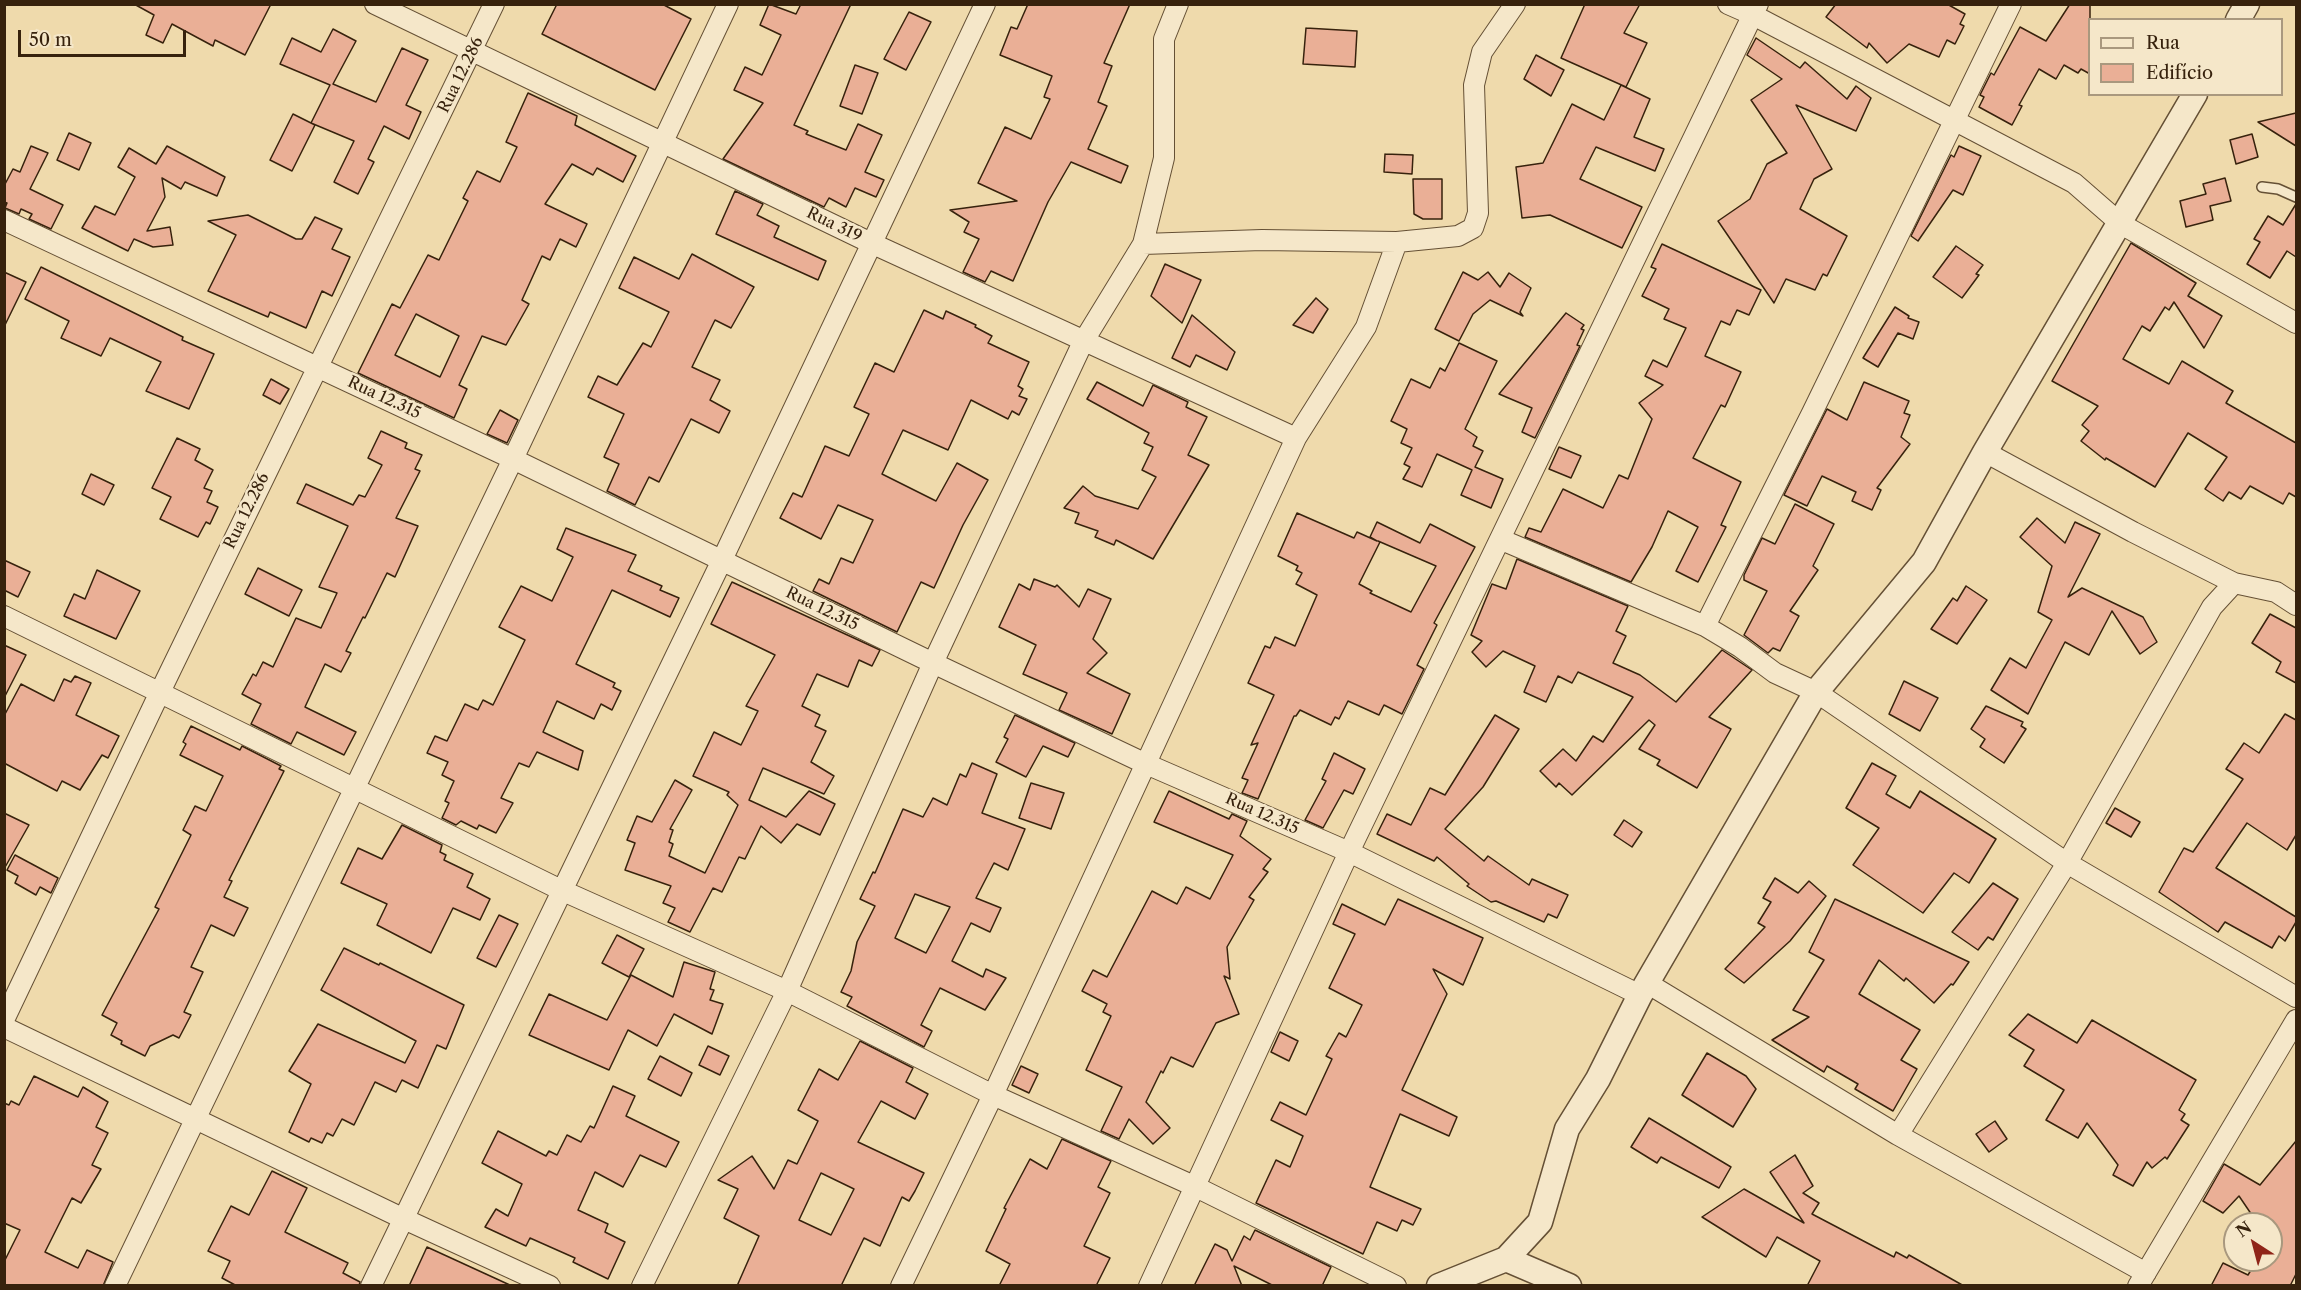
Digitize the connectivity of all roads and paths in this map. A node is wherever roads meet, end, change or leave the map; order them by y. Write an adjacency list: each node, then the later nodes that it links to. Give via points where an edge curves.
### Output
1 (375, 4): 12 (street, Rua 319)
2 (494, 4): 12 (street, Rua 12.286)
3 (728, 4): 15 (street)
4 (985, 4): 21 (street)
5 (1178, 4): 22 (street, via 1164,39 1164,158)
6 (1515, 4): 20 (street, via 1482,52 1474,85 1478,213 1473,228 1458,236)
7 (1728, 4): 10 (street)
8 (2012, 4): 14 (street)
9 (2247, 4): 11 (street)
10 (1756, 10): 14 (street); 29 (street)
11 (2239, 18)
12 (473, 51): 15 (street, Rua 319); 25 (street, Rua 12.286)
13 (2194, 96): 19 (street)
14 (1956, 122): 19 (street, via 2074,183); 34 (street)
15 (663, 142): 21 (street, Rua 319); 28 (street)
16 (2262, 187): 17 (lane)
17 (2296, 197)
18 (4, 220): 25 (street, Rua 12.315)
19 (2121, 224): 23 (street); 27 (street)
20 (1398, 242): 22 (street, via 1262,240); 26 (street, via 1366,327)
21 (871, 243): 24 (street, Rua 319); 30 (street)
22 (1143, 244): 24 (street)
23 (2296, 323)
24 (1083, 342): 26 (street, Rua 319); 35 (street)
25 (317, 367): 28 (street, Rua 12.315); 36 (street, Rua 12.286)
26 (1296, 438): 38 (street)
27 (1985, 452): 31 (street); 37 (street, via 1924,562)
28 (513, 459): 30 (street, Rua 12.315); 39 (street)
29 (1502, 540): 34 (street); 40 (street)
30 (722, 560): 35 (street, Rua 12.315); 42 (street)
31 (2234, 582): 32 (street, via 2276,592); 41 (street, via 2212,607)
32 (2296, 605)
33 (4, 616): 36 (street)
34 (1705, 626): 37 (street, via 1775,673)
35 (933, 663): 38 (street, Rua 12.315); 44 (street)
36 (160, 692): 39 (street); 46 (street, Rua 12.286)
37 (1816, 692): 41 (street); 43 (street)
38 (1144, 763): 40 (street, Rua 12.315); 49 (street)
39 (354, 788): 42 (street); 50 (street)
40 (1349, 852): 43 (street, Rua 12.315); 52 (street)
41 (2067, 863): 45 (street); 51 (street)
42 (561, 890): 44 (street); 53 (street)
43 (1643, 989): 51 (street, Rua 12.315); 54 (street, via 1598,1080 1567,1130 1540,1222)
44 (787, 991): 49 (street); 59 (street)
45 (2296, 997)
46 (4, 1020)
47 (2296, 1020): 55 (street)
48 (4, 1027): 50 (street)
49 (993, 1095): 52 (street); 60 (street)
50 (196, 1119): 53 (street); 56 (street)
51 (1898, 1135): 55 (street, Rua 12.315)
52 (1196, 1187): 61 (street); 62 (street)
53 (402, 1218): 57 (street); 58 (street)
54 (1506, 1259): 63 (street); 64 (street)
55 (2142, 1279)
56 (115, 1286)
57 (371, 1286)
58 (550, 1286)
59 (642, 1286)
60 (901, 1286)
61 (1149, 1286)
62 (1396, 1286)
63 (1439, 1286)
64 (1569, 1286)

